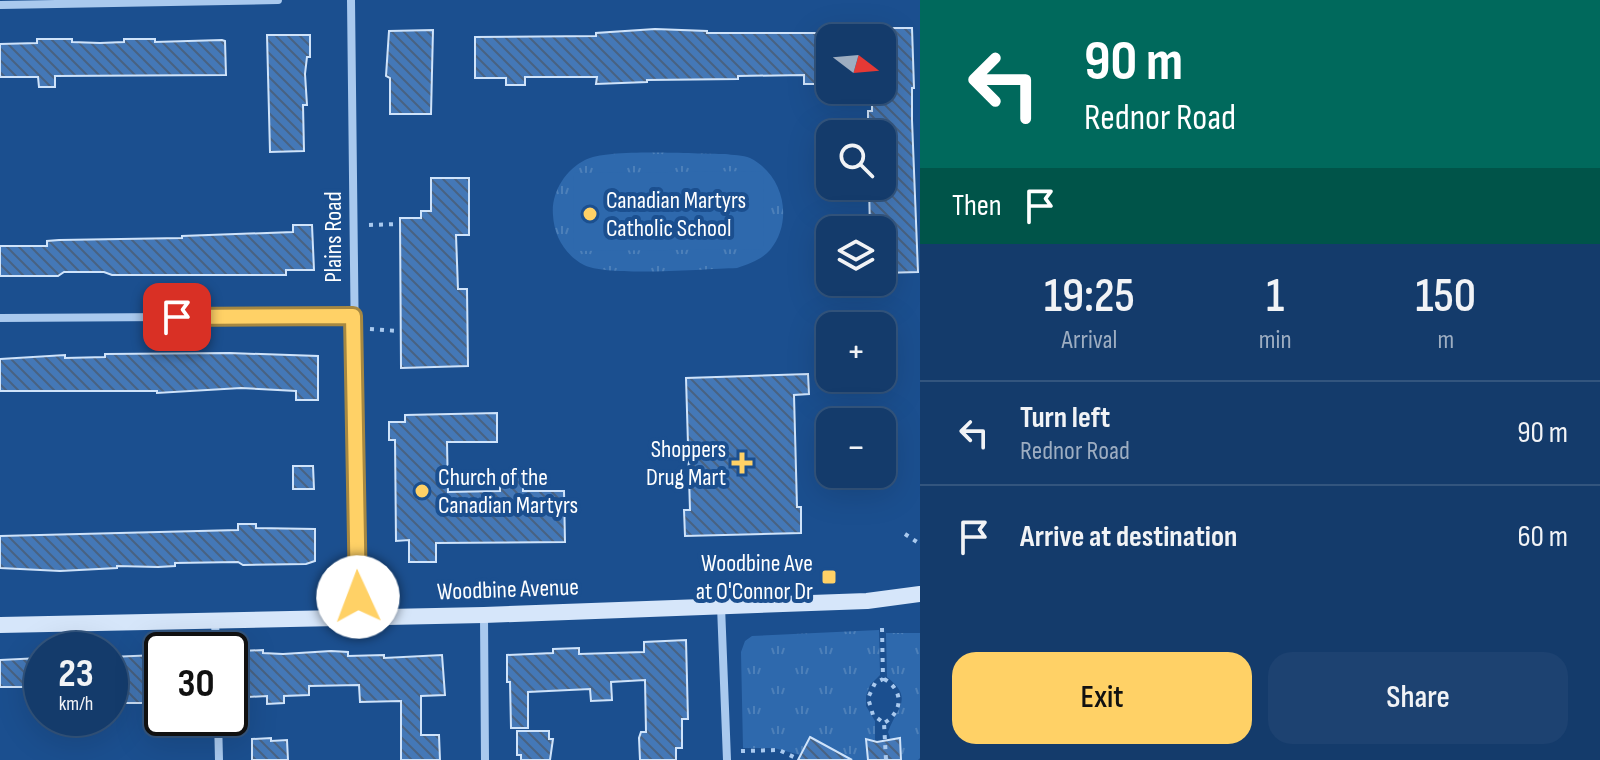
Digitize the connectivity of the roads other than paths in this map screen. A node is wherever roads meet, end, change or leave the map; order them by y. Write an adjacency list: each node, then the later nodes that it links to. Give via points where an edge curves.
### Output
1 (278, 0): 3 (street)
2 (351, 0): 4 (street, Plains Road)
3 (0, 5)
4 (353, 316): 5 (street); 9 (street, Plains Road)
5 (0, 318)
6 (920, 594): 7 (main road, Woodbine Avenue)
7 (721, 606): 8 (main road, Woodbine Avenue); 16 (street)
8 (484, 615): 9 (main road, Woodbine Avenue); 15 (street)
9 (358, 617): 10 (main road, Woodbine Avenue)
10 (215, 619): 11 (main road, Woodbine Avenue); 12 (street)
11 (0, 625)
12 (215, 632)
13 (218, 736): 14 (street)
14 (219, 760)
15 (485, 760)
16 (727, 760)

